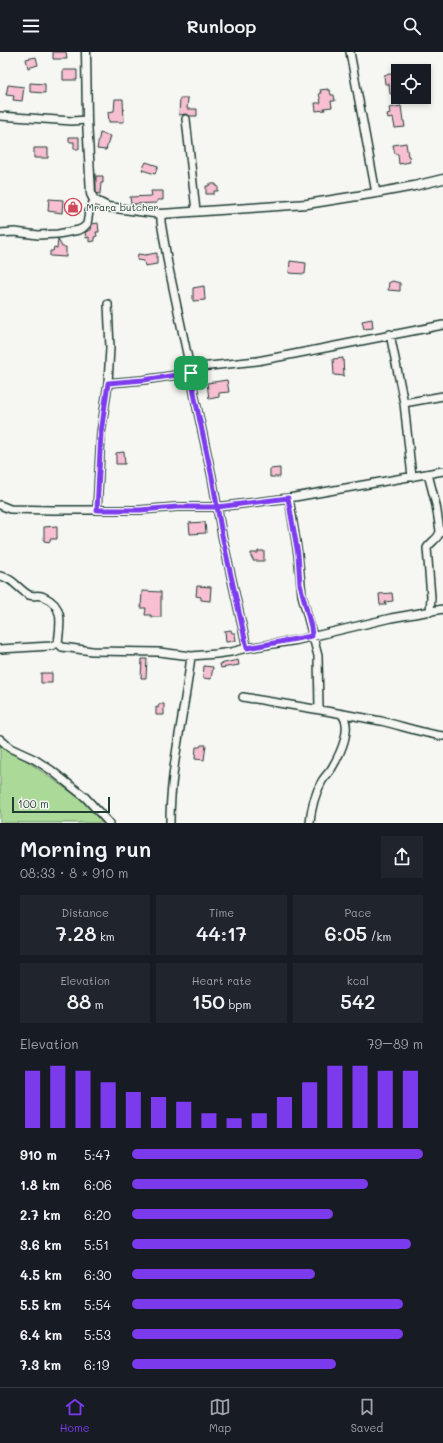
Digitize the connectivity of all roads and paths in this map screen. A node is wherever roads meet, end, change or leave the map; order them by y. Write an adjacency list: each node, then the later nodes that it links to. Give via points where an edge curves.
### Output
1 (86, 52): 5 (street)
2 (350, 52): 7 (street)
3 (0, 116): 5 (street)
4 (186, 118): 9 (street)
5 (87, 120): 8 (street, via 91,194)
6 (443, 179): 7 (street)
7 (376, 193): 9 (street, via 307,204)
8 (94, 200): 10 (street, via 108,207); 11 (street, via 86,225 76,231 38,235)
9 (196, 211): 10 (street)
10 (161, 214): 15 (street, via 167,258)
11 (0, 233)
12 (108, 304): 16 (street)
13 (443, 325): 14 (street)
14 (390, 334): 15 (street, via 270,359); 18 (street)
15 (191, 370): 16 (street, via 143,380); 24 (street)
16 (108, 383): 25 (street, via 101,433)
17 (443, 396): 18 (street)
18 (404, 403): 21 (street)
19 (443, 471): 20 (street)
20 (428, 474): 21 (street); 28 (street, via 440,531 440,535 427,548)
21 (412, 477): 22 (street)
22 (288, 498): 24 (street); 29 (street, via 298,554 300,584)
23 (0, 504): 25 (street, via 20,510)
24 (217, 507): 25 (street); 31 (street)
25 (97, 510)
26 (0, 576): 30 (street, via 12,581 30,595 43,596 56,605 60,619)
27 (443, 609): 28 (street)
28 (430, 612): 29 (street)
29 (312, 636): 31 (street); 35 (street, via 318,656)
30 (58, 643): 32 (street, via 51,646); 33 (street, via 62,647 92,651 159,652)
31 (247, 648): 33 (street)
32 (0, 649)
33 (191, 656): 40 (street, via 175,763)
34 (243, 698): 35 (street)
35 (319, 709): 36 (street)
36 (342, 715): 37 (street); 41 (street, via 347,725 343,742 336,760 318,789)
37 (443, 736)
38 (0, 739): 39 (street, via 10,748 51,770 85,797)
39 (109, 823)
40 (170, 823)
41 (310, 823)

